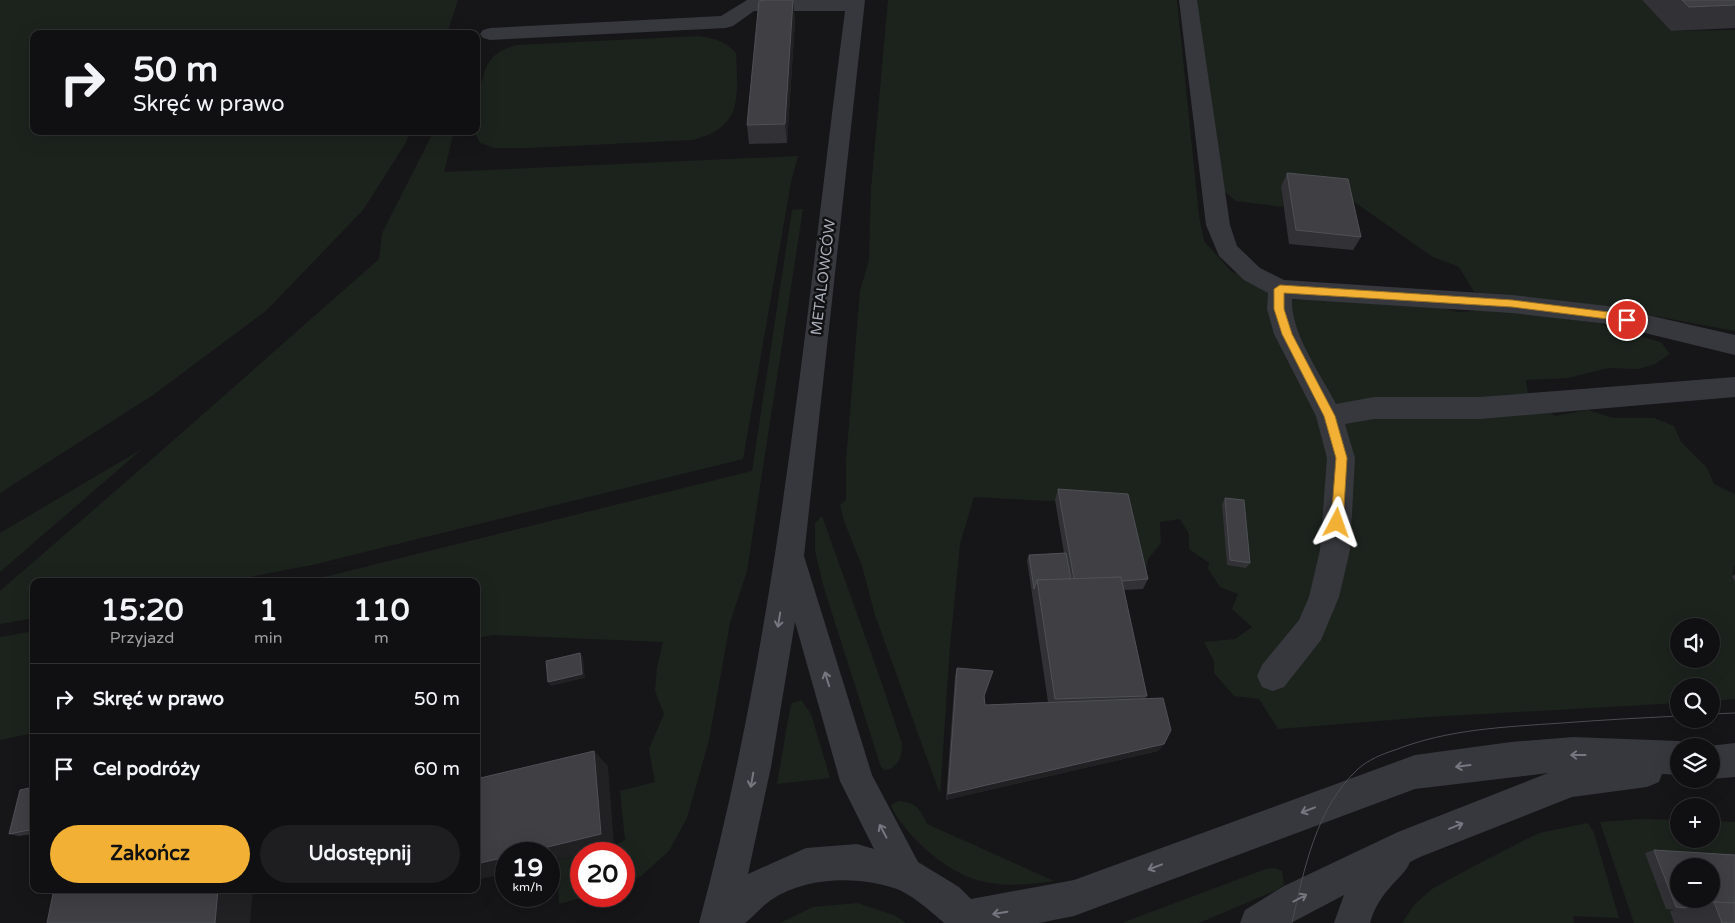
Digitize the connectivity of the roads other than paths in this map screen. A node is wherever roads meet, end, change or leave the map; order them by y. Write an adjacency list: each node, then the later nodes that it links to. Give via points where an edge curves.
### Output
1 (1188, 0): 4 (street, via 1218,225 1227,250 1252,274)
2 (856, 2): 3 (street, via 750,6 726,22); 8 (street, METALOWCÓW)
3 (490, 34)
4 (1280, 289): 5 (street, via 1522,305 1608,316); 7 (street, via 1279,309 1287,334)
5 (1735, 345)
6 (1735, 387): 7 (street, via 1480,408 1374,408)
7 (1329, 416): 9 (street, via 1341,458 1335,550 1324,597 1310,630)
8 (790, 555): 13 (street, one-way to 8, via 857,781); 15 (street, METALOWCÓW, one-way to 15, via 751,788)
9 (1273, 676)
10 (1670, 758): 14 (street, one-way to 14, via 1574,754 1414,772 1074,898)
11 (1670, 767): 12 (street, one-way to 11, via 1572,780)
12 (1410, 844): 16 (street, one-way to 12, via 1297,899); 17 (street, via 1383,868 1364,892)
13 (906, 874): 14 (street, via 946,900); 15 (street, via 857,862 806,866 759,887)
14 (967, 920)
15 (718, 923)
16 (1258, 923)
17 (1352, 923)

